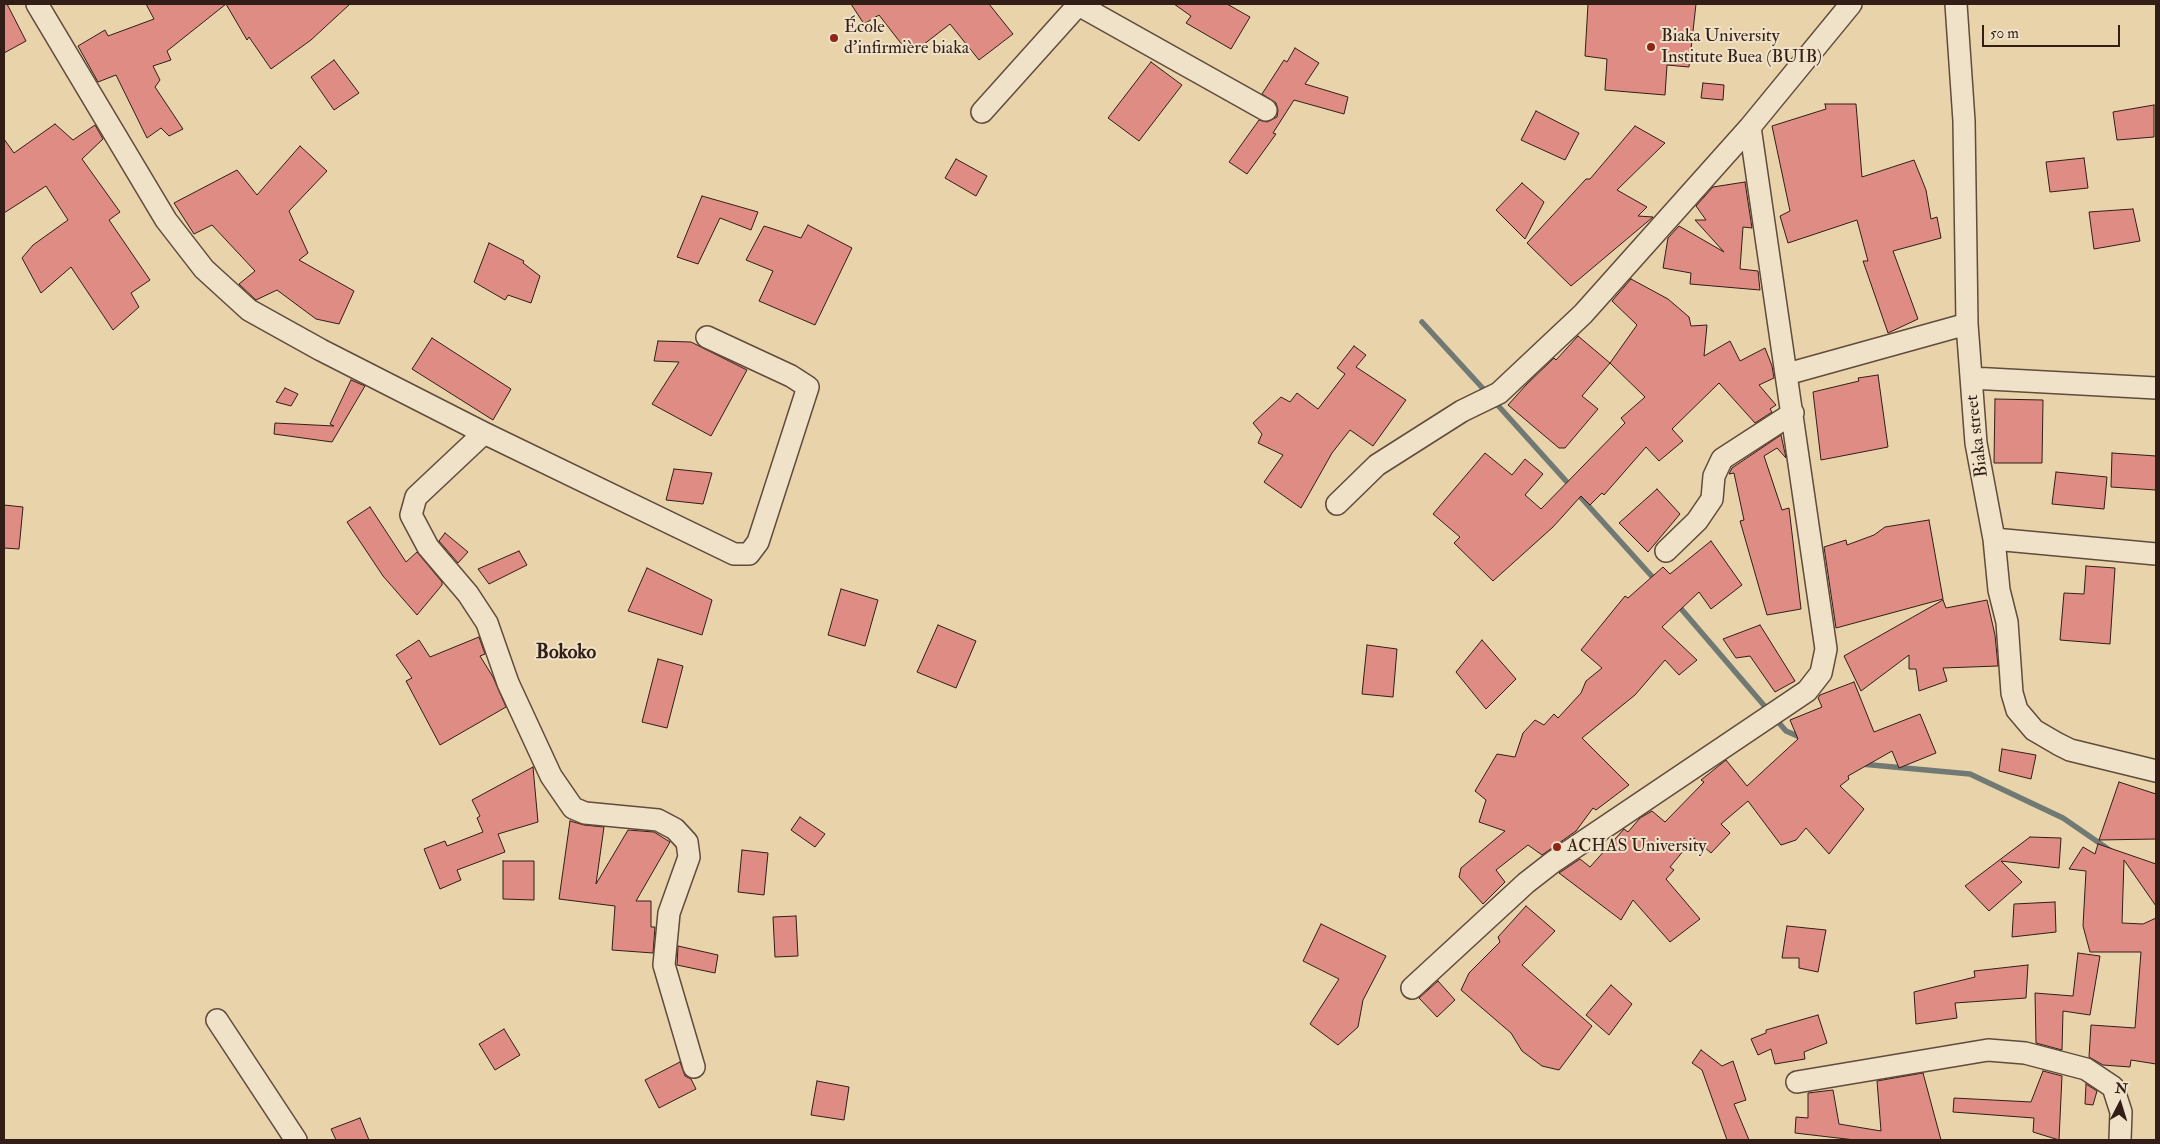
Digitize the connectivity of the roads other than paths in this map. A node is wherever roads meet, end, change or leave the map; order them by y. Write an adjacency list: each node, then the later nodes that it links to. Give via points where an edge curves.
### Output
1 (37, 4): 14 (street, via 166,220 204,269 249,310)
2 (1078, 4): 5 (street); 6 (street)
3 (1851, 4): 7 (street)
4 (1956, 4): 8 (street, Biaka street, via 1964,122)
5 (1266, 110)
6 (982, 112)
7 (1750, 127): 10 (street); 15 (street, via 1583,314 1498,393 1462,411 1377,465)
8 (1967, 324): 10 (street); 11 (street, Biaka street)
9 (707, 337): 14 (street, via 808,387 758,542 749,554 734,554)
10 (1787, 374): 13 (street)
11 (1972, 378): 12 (street); 16 (street, Biaka street, via 1976,443)
12 (2156, 388)
13 (1793, 413): 17 (street, via 1722,459 1714,476 1712,499 1697,521); 20 (street, via 1826,649 1821,673 1806,691 1526,882)
14 (484, 433): 22 (street, via 416,497 411,515 428,547 468,594 486,623 508,683 551,776 573,808 585,813 658,820 675,829 687,842 689,857 669,913 664,964)
15 (1337, 504)
16 (1994, 539): 18 (street); 19 (street, Biaka street, via 1999,590 2007,622 2012,693 2017,710 2034,730 2070,750)
17 (1666, 551)
18 (2156, 554)
19 (2156, 771)
20 (1412, 988)
21 (217, 1020): 24 (street)
22 (694, 1067)
23 (1797, 1082): 25 (street, via 1988,1050 2025,1053 2086,1069 2113,1087 2121,1112)
24 (296, 1140)
25 (2120, 1140)

